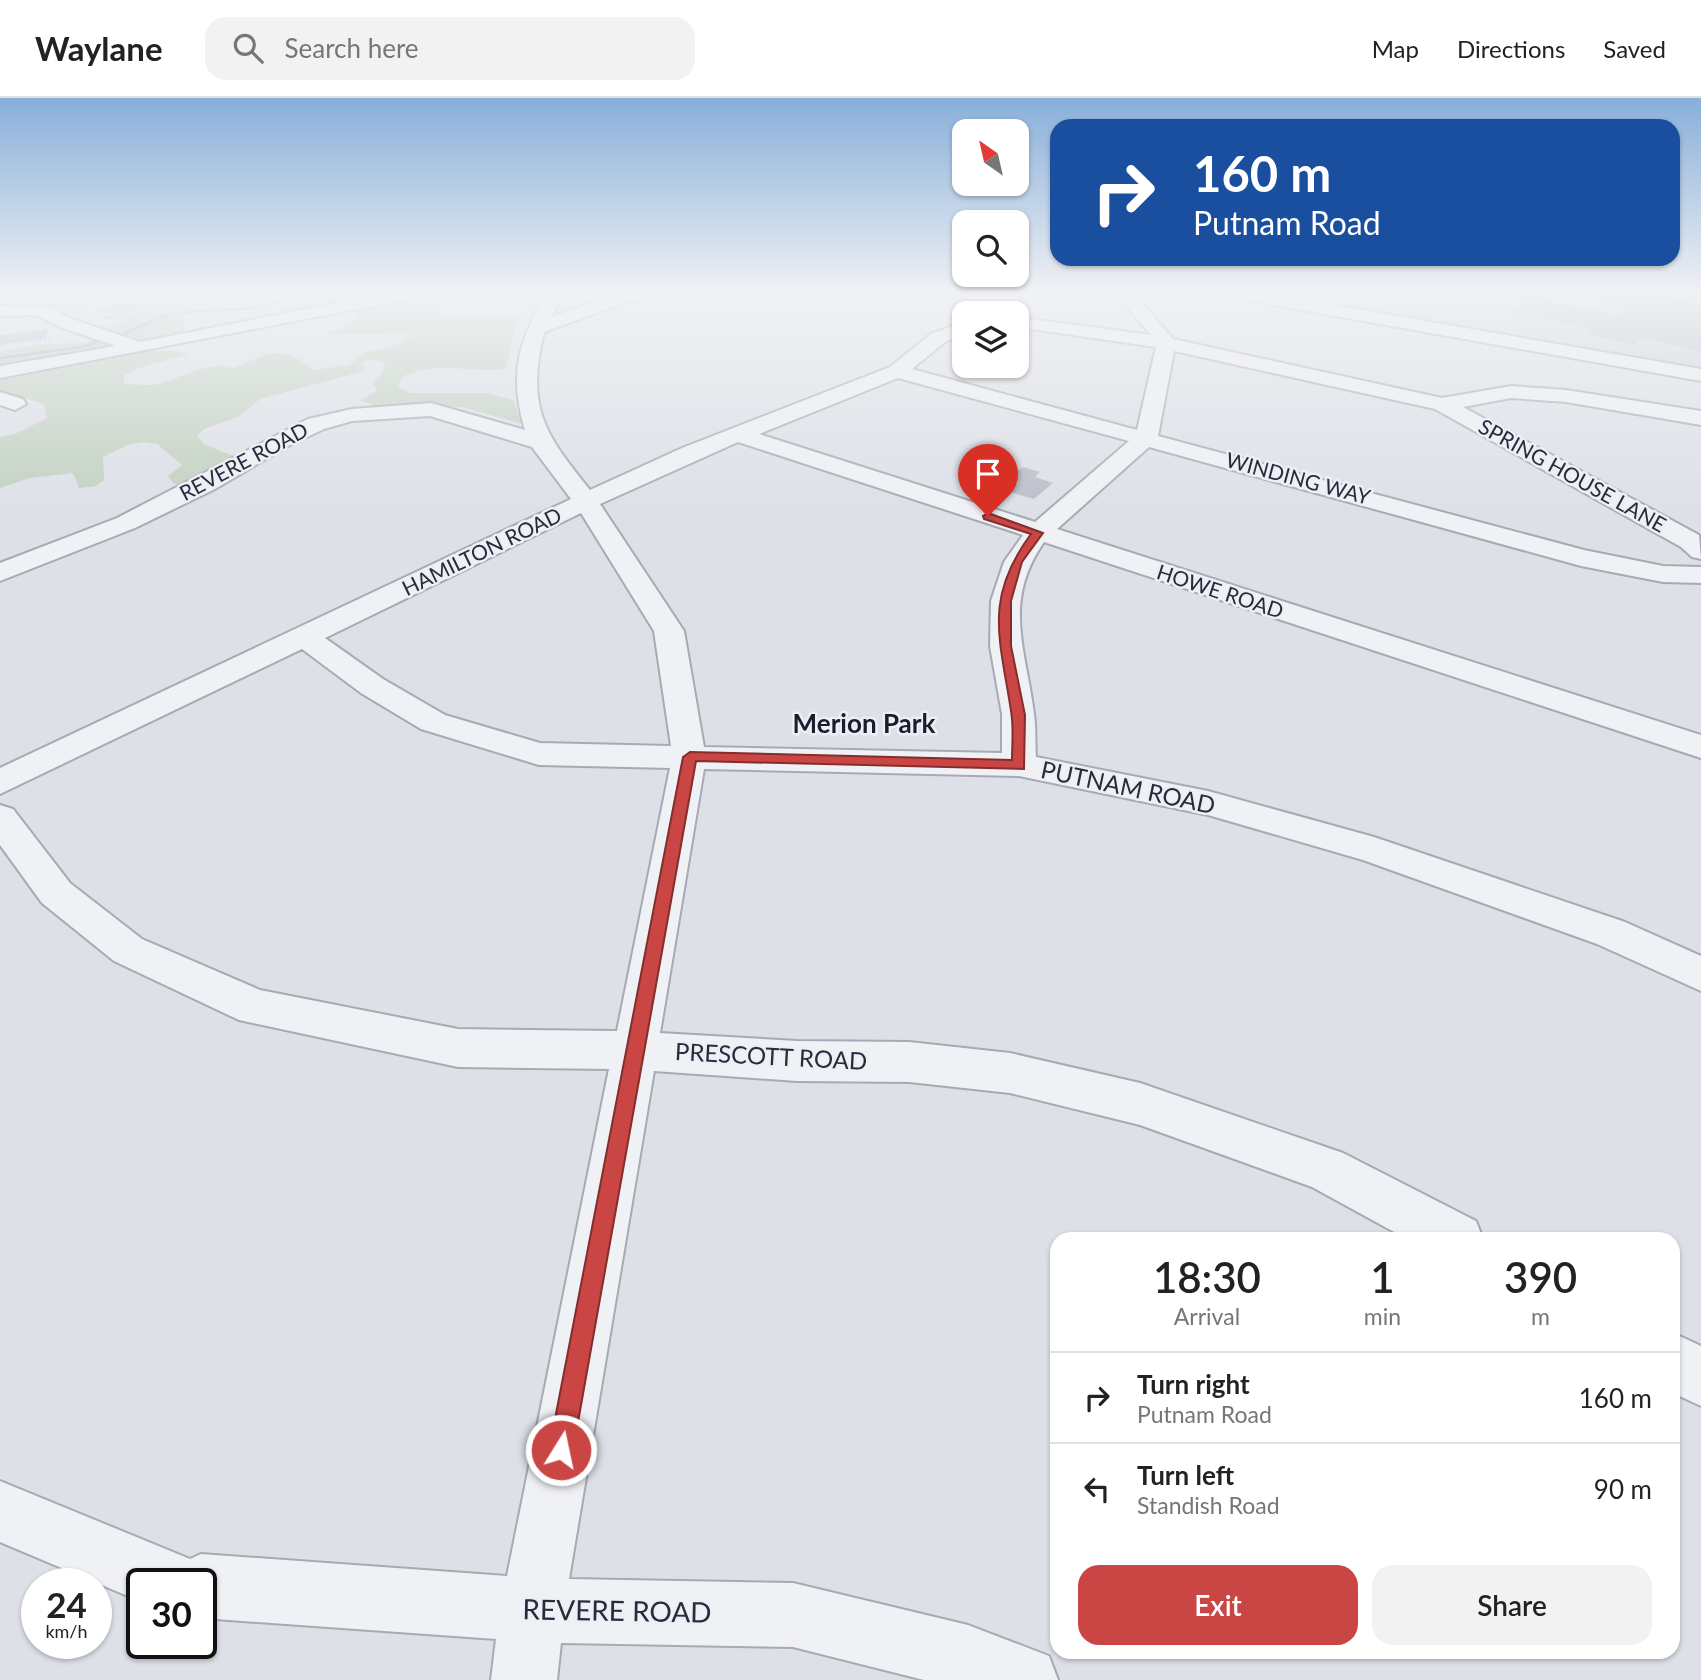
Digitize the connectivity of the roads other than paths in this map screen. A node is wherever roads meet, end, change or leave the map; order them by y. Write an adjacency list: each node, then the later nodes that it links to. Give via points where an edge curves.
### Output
1 (42, 365): 8 (street)
2 (527, 365): 15 (street, via 527,401)
3 (905, 365): 7 (street, HAMILTON ROAD)
4 (1162, 365): 14 (street)
5 (1265, 365): 11 (street)
6 (1644, 365): 9 (street)
7 (897, 371): 13 (street, HAMILTON ROAD); 14 (street, WINDING WAY, via 989,399)
8 (0, 372)
9 (1701, 375)
10 (1701, 395): 12 (street)
11 (1442, 404): 12 (street, via 1511,392); 18 (street, SPRING HOUSE LANE)
12 (1695, 416)
13 (740, 435): 16 (street, HAMILTON ROAD); 17 (street, HOWE ROAD)
14 (1147, 437): 17 (street); 20 (street, WINDING WAY, via 1581,558 1663,574)
15 (540, 442): 16 (street); 19 (street, REVERE ROAD, via 431,410 352,415 280,441 126,523)
16 (586, 501): 21 (street, HAMILTON ROAD); 23 (street, via 668,631)
17 (1038, 533): 22 (street, HOWE ROAD); 24 (street, via 1017,562 1005,601 1005,646 1018,715)
18 (1701, 551)
19 (0, 573)
20 (1701, 575)
21 (305, 637): 23 (street, PUTNAM ROAD, via 372,686 433,722 539,754); 25 (street, HAMILTON ROAD)
22 (1701, 747)
23 (690, 757): 24 (street, PUTNAM ROAD); 28 (street)
24 (1019, 765): 27 (street, PUTNAM ROAD, via 1208,803 1374,850 1611,933)
25 (0, 782)
26 (0, 818): 28 (street, PRESCOTT ROAD, via 56,893 128,950 254,1007 458,1048)
27 (1701, 974)
28 (634, 1050): 29 (street, PRESCOTT ROAD, via 797,1061 909,1062 1010,1073 1140,1104 1326,1169); 35 (street)
29 (1445, 1232)
30 (1680, 1365): 31 (street)
31 (1701, 1378)
32 (0, 1511): 33 (street)
33 (136, 1568)
34 (217, 1587): 35 (street, REVERE ROAD)
35 (532, 1610): 36 (street); 37 (street, REVERE ROAD, via 793,1615 968,1658)
36 (524, 1680)
37 (1025, 1680)

